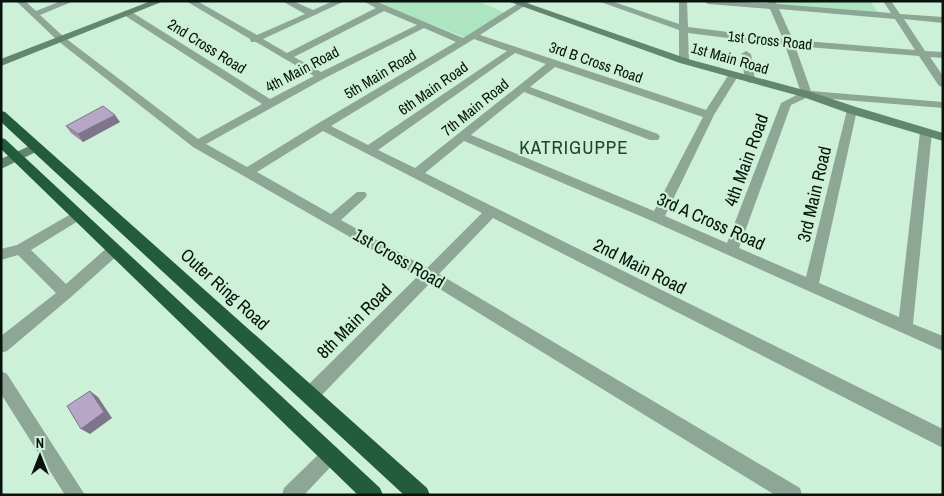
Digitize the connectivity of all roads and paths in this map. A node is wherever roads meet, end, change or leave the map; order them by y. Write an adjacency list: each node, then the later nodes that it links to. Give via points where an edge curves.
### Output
1 (20, 1): 16 (street, 1st Cross Road)
2 (70, 1): 16 (street)
3 (160, 1): 17 (street)
4 (190, 1): 25 (street)
5 (286, 1): 18 (street)
6 (341, 1): 18 (street)
7 (367, 1): 15 (street)
8 (510, 1): 13 (street, 1st Main Road)
9 (602, 1): 22 (street, 1st Cross Road)
10 (683, 1): 22 (street)
11 (708, 1): 14 (street)
12 (888, 1): 19 (street)
13 (525, 3): 23 (street, 5th Main Road); 33 (street, 1st Main Road)
14 (771, 4): 19 (street); 27 (street)
15 (383, 8): 21 (street); 32 (street)
16 (34, 14): 24 (street, 1st Cross Road)
17 (127, 14): 24 (street); 42 (street, 2nd Cross Road)
18 (313, 14): 25 (street)
19 (899, 18): 20 (street); 30 (street)
20 (943, 20)
21 (424, 25): 26 (street); 36 (street, 4th Main Road)
22 (685, 28): 27 (street, 1st Cross Road); 33 (street)
23 (473, 36): 26 (street, 5th Main Road); 28 (street, 3rd B Cross Road)
24 (61, 39): 34 (street); 53 (street, 1st Cross Road)
25 (254, 40): 32 (street)
26 (464, 42): 47 (street, 5th Main Road)
27 (789, 43): 30 (street, 1st Cross Road); 41 (street)
28 (514, 50): 35 (street, 3rd B Cross Road); 55 (street, 6th Main Road)
29 (746, 54): 38 (street)
30 (923, 54): 31 (street, 1st Cross Road); 39 (street)
31 (943, 55)
32 (286, 57): 36 (street)
33 (684, 61): 37 (street, 1st Main Road)
34 (1, 63)
35 (554, 63): 40 (street, 7th Main Road); 46 (street, 3rd B Cross Road)
36 (321, 76): 42 (street, 4th Main Road)
37 (733, 76): 38 (street, 1st Main Road); 46 (street)
38 (750, 80): 41 (street, 1st Main Road)
39 (943, 84)
40 (523, 88): 49 (street, 7th Main Road); 50 (street)
41 (807, 94): 43 (street); 44 (street, 1st Main Road); 67 (street, 4th Main Road, via 786,103)
42 (270, 104): 53 (street, 4th Main Road)
43 (943, 105)
44 (852, 110): 48 (street, 1st Main Road); 70 (street, 3rd Main Road)
45 (1, 115): 54 (highway, Outer Ring Road)
46 (709, 116): 63 (street)
47 (321, 126): 55 (street, 2nd Main Road); 58 (street, 5th Main Road)
48 (926, 132): 51 (street, 1st Main Road); 72 (street)
49 (463, 136): 59 (street, 7th Main Road); 63 (street, 3rd A Cross Road)
50 (654, 137)
51 (943, 137)
52 (1, 142): 56 (highway)
53 (197, 144): 58 (street, 1st Cross Road)
54 (36, 147): 56 (street); 76 (highway, Outer Ring Road)
55 (369, 150): 59 (street, 2nd Main Road)
56 (17, 157): 57 (street); 62 (highway)
57 (1, 165)
58 (247, 173): 64 (street, 1st Cross Road)
59 (416, 174): 61 (street, 2nd Main Road)
60 (361, 195): 64 (street)
61 (491, 212): 69 (street, 8th Main Road); 77 (street, 2nd Main Road)
62 (78, 216): 65 (street); 66 (highway)
63 (657, 218): 67 (street, 3rd A Cross Road)
64 (332, 220): 69 (street, 1st Cross Road)
65 (22, 249): 68 (street); 71 (street)
66 (114, 250): 71 (street); 78 (highway)
67 (731, 250): 70 (street, 3rd A Cross Road)
68 (1, 255)
69 (428, 275): 76 (street, 8th Main Road); 83 (street, 1st Cross Road)
70 (811, 286): 72 (street, 3rd A Cross Road)
71 (66, 293): 74 (street)
72 (905, 328): 73 (street, 3rd A Cross Road)
73 (943, 344)
74 (1, 346)
75 (1, 379): 79 (street)
76 (310, 395): 82 (highway, Outer Ring Road)
77 (943, 439)
78 (331, 454): 80 (street); 81 (highway)
79 (76, 495)
80 (291, 495)
81 (373, 495)
82 (420, 495)
83 (793, 495)

